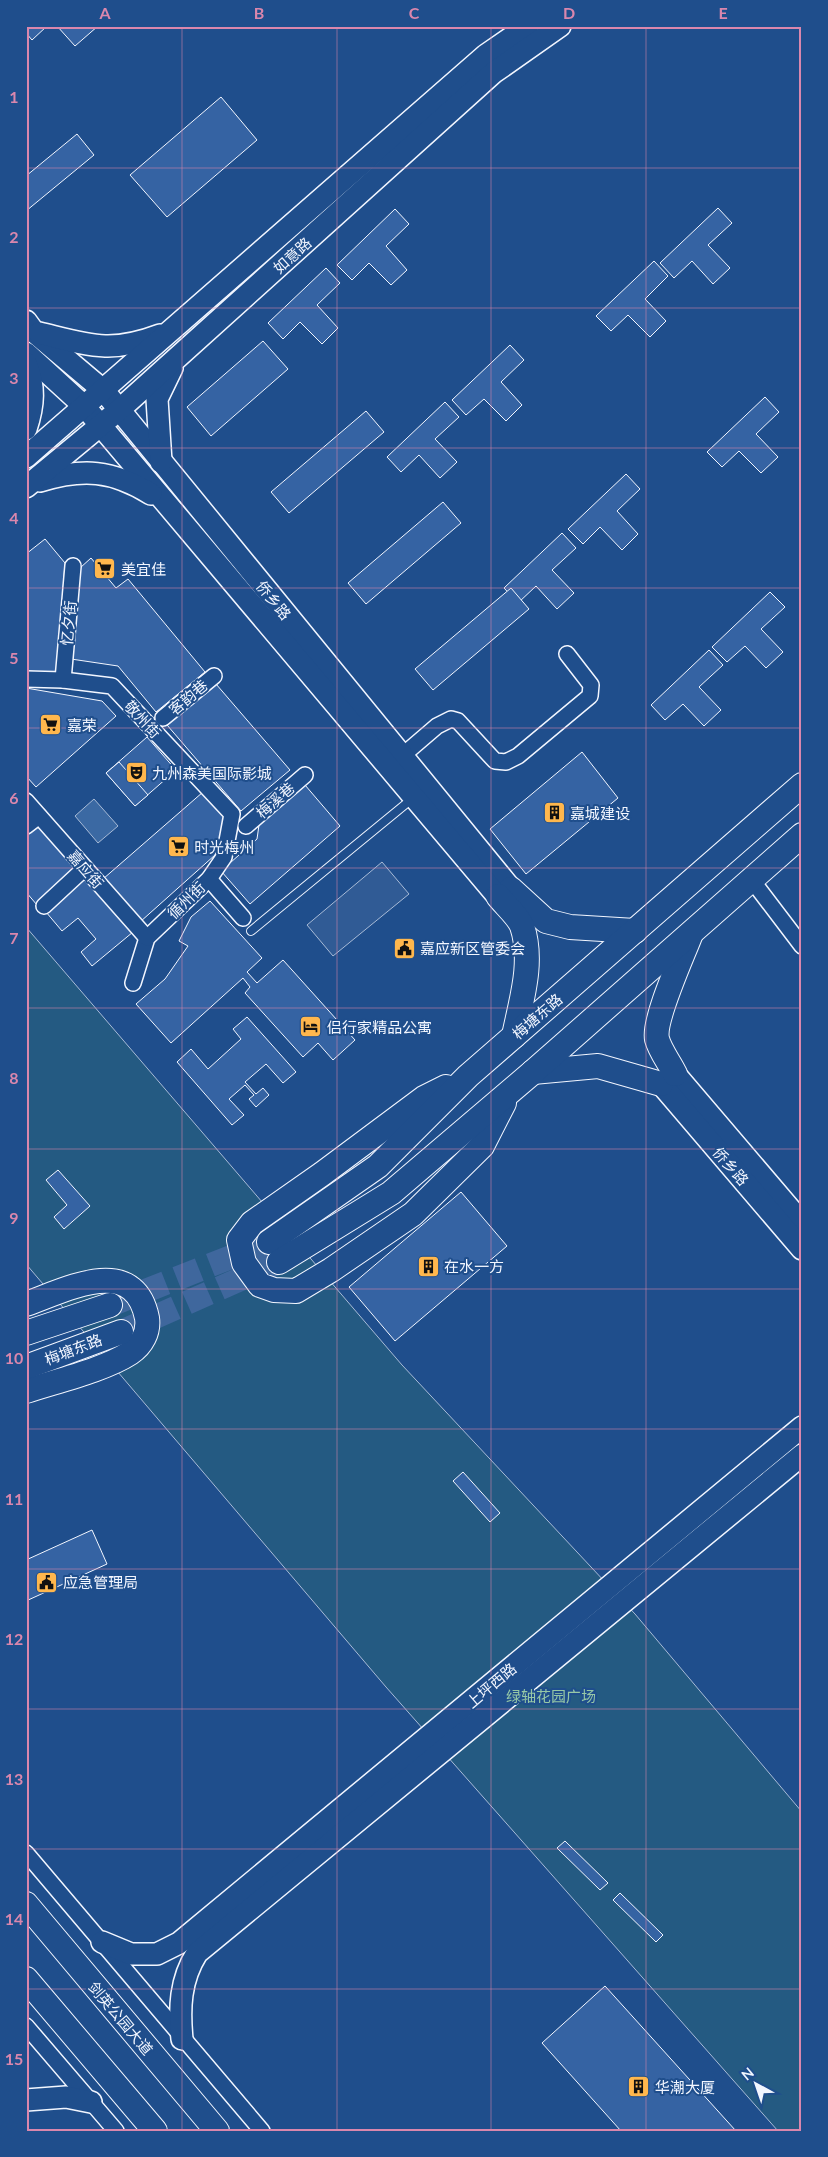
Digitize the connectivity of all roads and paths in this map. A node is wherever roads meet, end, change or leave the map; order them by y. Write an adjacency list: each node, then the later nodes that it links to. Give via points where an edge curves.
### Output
1 (528, 26): 4 (street, 如意路, via 486,55)
2 (560, 26): 6 (street, 如意路, via 493,73)
3 (30, 327): 4 (street, via 89,346 114,347 138,343); 8 (street, 侨乡路)
4 (170, 331): 8 (street, 如意路)
5 (26, 353): 9 (street, 侨乡路)
6 (180, 356): 10 (street, 如意路); 14 (street, via 157,399)
7 (26, 363): 12 (street, via 34,401)
8 (104, 390): 9 (street, 如意路); 10 (street, 侨乡路)
9 (85, 407): 11 (street, 侨乡路); 13 (street, 如意路)
10 (119, 410): 11 (street, 如意路); 14 (street, 侨乡路)
11 (101, 426): 15 (street, 如意路); 16 (street, 侨乡路)
12 (26, 429)
13 (26, 457)
14 (161, 462): 23 (street, 侨乡路)
15 (28, 486): 16 (street, via 67,473 84,472 127,480)
16 (164, 502): 26 (street, 侨乡路)
17 (73, 566): 21 (street, 忆夕街)
18 (567, 654): 23 (street, via 588,678 590,696 518,756 506,762 495,760 458,721 451,719 437,726)
19 (214, 676): 22 (street, 客韵巷)
20 (26, 679): 21 (street, 敬州街)
21 (62, 680): 28 (street, 敬州街, via 112,686)
22 (163, 718)
23 (402, 756): 36 (street, 侨乡路)
24 (305, 775): 31 (street, 梅溪巷)
25 (802, 785): 40 (main road, 梅塘东路)
26 (414, 797): 36 (street, 侨乡路); 39 (lane)
27 (26, 801): 29 (street, 嘉应街)
28 (232, 814): 34 (street, 循州街, via 224,857)
29 (39, 816): 30 (street); 33 (street, 嘉应街)
30 (26, 826)
31 (246, 826)
32 (802, 835): 35 (main road, 梅塘东路)
33 (86, 868): 37 (street); 42 (street, 嘉应街)
34 (209, 879): 38 (street); 42 (street, 循州街)
35 (751, 880): 41 (main road, 梅塘东路); 43 (street)
36 (504, 893): 40 (main road, via 546,921 570,927); 45 (main road, via 522,924 527,958)
37 (44, 906)
38 (243, 918)
39 (252, 931)
40 (635, 931): 45 (main road, 梅塘东路)
41 (691, 933): 46 (main road, 梅塘东路); 48 (main road, via 664,1000 657,1038)
42 (147, 938): 44 (street, 循州街)
43 (802, 946)
44 (133, 983)
45 (514, 1036): 47 (main road, 梅塘东路)
46 (533, 1072): 48 (main road, via 598,1066); 49 (main road, 梅塘东路)
47 (468, 1076): 49 (main road, 梅塘东路, via 378,1166 274,1252 391,1192); 49 (main road, via 424,1098 252,1223 239,1240 244,1263 260,1285 274,1290 296,1291 413,1214 482,1146)
48 (668, 1079): 50 (street, 侨乡路); 51 (street, 侨乡路)
49 (509, 1093)
50 (802, 1223)
51 (802, 1248)
52 (26, 1304): 57 (main road, via 86,1283 112,1279 131,1287 144,1305 147,1322 146,1338 131,1353)
53 (110, 1305): 55 (main road, 梅塘东路)
54 (120, 1332): 56 (main road, 梅塘东路)
55 (26, 1333)
56 (26, 1367)
57 (26, 1391)
58 (802, 1426): 63 (street, 上坪西路)
59 (802, 1455): 63 (street, 上坪西路)
60 (26, 1853): 62 (street)
61 (26, 1904): 71 (main road, 剑英公园大道)
62 (102, 1942): 63 (street, via 132,1954 157,1954); 66 (street)
63 (188, 1948): 66 (street, via 189,1966 179,2011)
64 (26, 1979): 70 (main road)
65 (26, 2026): 68 (street)
66 (182, 2039): 72 (street)
67 (26, 2100): 68 (street, via 66,2097)
68 (92, 2102): 69 (street)
69 (116, 2131)
70 (155, 2131)
71 (217, 2131)
72 (262, 2131)

